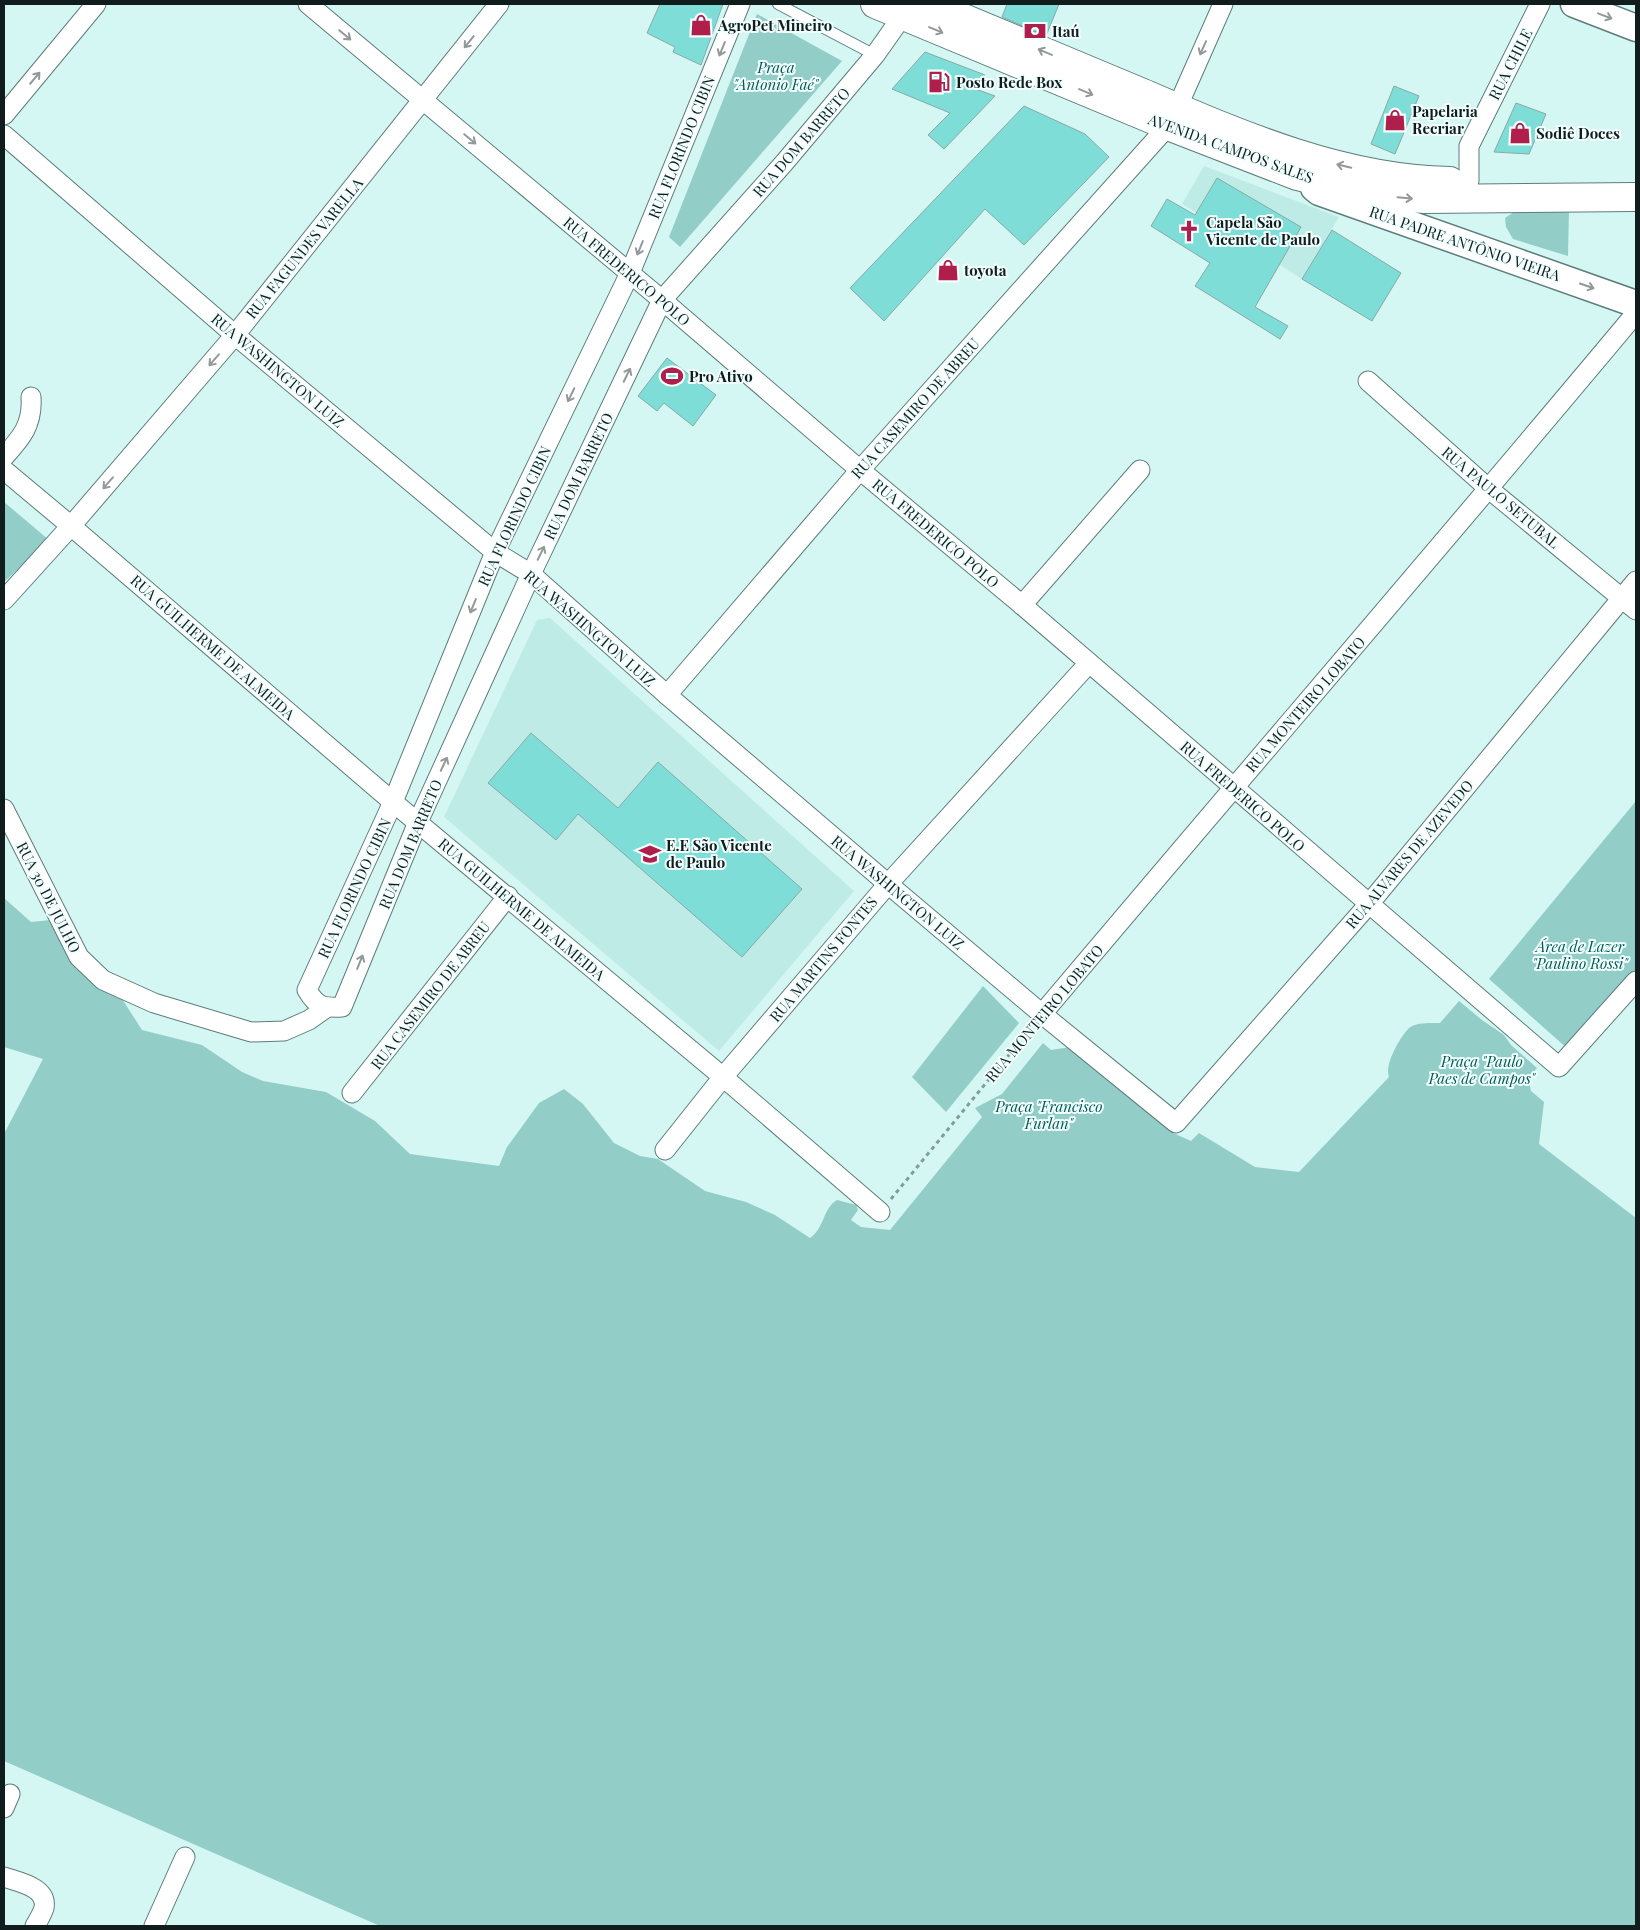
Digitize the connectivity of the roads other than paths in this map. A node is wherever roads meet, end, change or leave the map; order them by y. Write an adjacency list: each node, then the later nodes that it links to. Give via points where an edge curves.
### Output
1 (96, 4): 15 (street, one-way to 1)
2 (308, 4): 14 (street, RUA FREDERICO POLO, one-way to 14)
3 (499, 4): 14 (street, RUA FAGUNDES VARELLA, one-way to 14)
4 (740, 4): 22 (street, RUA FLORINDO CIBIN, one-way to 22)
5 (778, 4): 13 (lane)
6 (875, 4): 11 (main road, AVENIDA CAMPOS SALES)
7 (930, 4): 16 (main road, AVENIDA CAMPOS SALES, one-way to 7)
8 (1223, 4): 16 (street, RUA CASEMIRO DE ABREU, one-way to 16)
9 (1540, 4): 20 (street, RUA CHILE, via 1469,146)
10 (1574, 4): 12 (street, one-way to 12)
11 (908, 10): 13 (street, RUA DOM BARRETO); 16 (main road, AVENIDA CAMPOS SALES, one-way to 16)
12 (1636, 28)
13 (875, 55): 23 (street, RUA DOM BARRETO)
14 (422, 100): 22 (street, RUA FREDERICO POLO, one-way to 22); 26 (street, RUA FAGUNDES VARELLA)
15 (4, 115)
16 (1173, 117): 18 (main road, AVENIDA CAMPOS SALES); 20 (main road, AVENIDA CAMPOS SALES, one-way to 16, via 1377,175); 31 (street, RUA CASEMIRO DE ABREU)
17 (4, 135): 26 (street, RUA WASHINGTON LUIZ)
18 (1297, 176): 21 (main road, AVENIDA CAMPOS SALES, one-way to 21, via 1381,196 1425,199); 24 (street, RUA PADRE ANTÔNIO VIEIRA, one-way to 24, via 1319,192)
19 (1636, 180): 20 (main road, AVENIDA CAMPOS SALES)
20 (1469, 181)
21 (1636, 197)
22 (630, 272): 23 (street, RUA FREDERICO POLO); 35 (street, RUA FLORINDO CIBIN, one-way to 35)
23 (662, 300): 31 (street, RUA FREDERICO POLO); 36 (street, RUA DOM BARRETO, one-way to 23)
24 (1636, 304)
25 (1636, 313): 33 (street, RUA MONTEIRO LOBATO)
26 (235, 335): 34 (street, RUA FAGUNDES VARELLA, one-way to 34); 35 (street, RUA WASHINGTON LUIZ)
27 (1368, 381): 33 (street, RUA PAULO SETUBAL)
28 (31, 397): 29 (street, via 29,422 21,438)
29 (4, 458)
30 (4, 470): 34 (street, RUA GUILHERME DE ALMEIDA)
31 (860, 470): 40 (street, RUA FREDERICO POLO); 42 (street, RUA CASEMIRO DE ABREU)
32 (1140, 470): 40 (street)
33 (1489, 489): 39 (street, RUA PAULO SETUBAL); 43 (street, RUA MONTEIRO LOBATO)
34 (71, 526): 38 (street, RUA FAGUNDES VARELLA); 44 (street, RUA GUILHERME DE ALMEIDA)
35 (496, 552): 36 (street, RUA WASHINGTON LUIZ); 44 (street, RUA FLORINDO CIBIN, one-way to 44)
36 (531, 574): 42 (street, RUA WASHINGTON LUIZ); 46 (street, RUA DOM BARRETO, one-way to 36)
37 (1636, 580): 39 (street, RUA ALVARES DE AZEVEDO)
38 (4, 600)
39 (1629, 604): 49 (street, RUA ALVARES DE AZEVEDO)
40 (1022, 605): 41 (street, RUA FREDERICO POLO)
41 (1089, 663): 43 (street, RUA FREDERICO POLO); 47 (street, RUA MARTINS FONTES)
42 (667, 695): 47 (street, RUA WASHINGTON LUIZ)
43 (1233, 788): 49 (street, RUA FREDERICO POLO); 52 (street, RUA MONTEIRO LOBATO)
44 (393, 802): 46 (street, RUA GUILHERME DE ALMEIDA); 51 (street, RUA FLORINDO CIBIN, via 307,990 314,1001)
45 (4, 809): 51 (street, RUA 30 DE JULHO, via 79,957 103,980 154,1003 252,1032 284,1031)
46 (418, 822): 48 (street, RUA GUILHERME DE ALMEIDA); 51 (street, RUA DOM BARRETO, one-way to 46)
47 (888, 884): 52 (street, RUA WASHINGTON LUIZ); 53 (street, RUA MARTINS FONTES)
48 (508, 896): 53 (street, RUA GUILHERME DE ALMEIDA); 54 (street, RUA CASEMIRO DE ABREU)
49 (1369, 904): 50 (street, RUA FREDERICO POLO, via 1559,1067); 55 (street, RUA ALVARES DE AZEVEDO)
50 (1636, 980)
51 (334, 1007)
52 (1042, 1014): 55 (street, RUA WASHINGTON LUIZ)
53 (723, 1077): 56 (street, RUA MARTINS FONTES); 57 (street, RUA GUILHERME DE ALMEIDA)
54 (352, 1093)
55 (1176, 1123)
56 (665, 1150)
57 (880, 1212)
58 (185, 1857): 61 (street)
59 (4, 1877): 60 (street, via 41,1893 44,1909)
60 (35, 1926)
61 (154, 1926)

